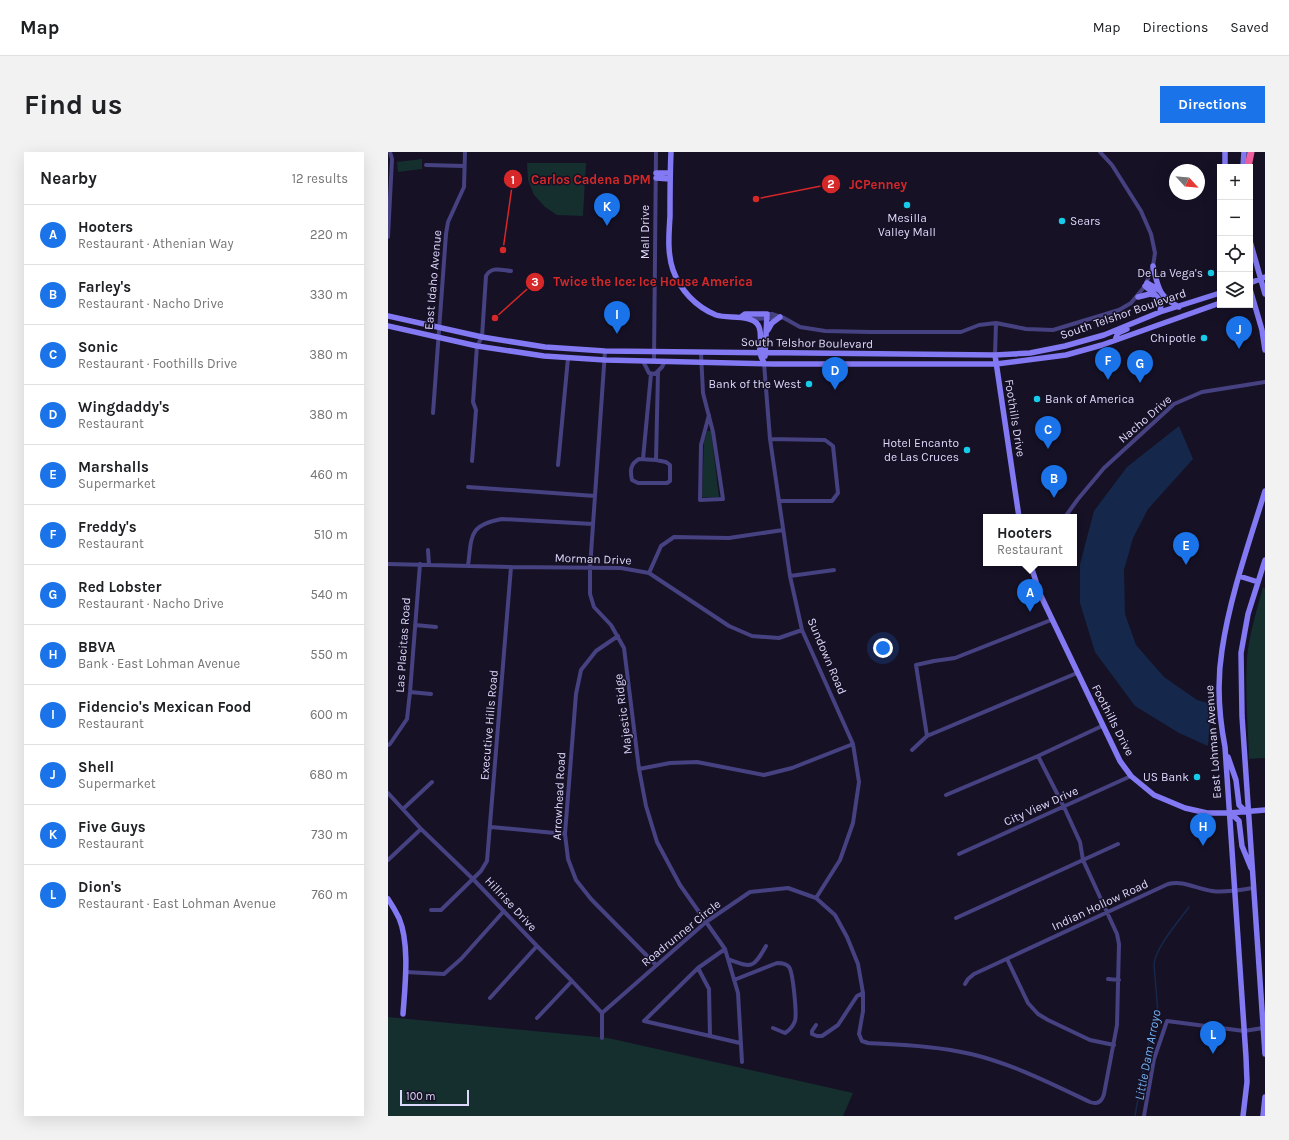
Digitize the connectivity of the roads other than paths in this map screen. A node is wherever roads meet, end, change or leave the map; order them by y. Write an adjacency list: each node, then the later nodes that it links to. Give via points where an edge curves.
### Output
1 (390, 152): 16 (street, via 392,159)
2 (465, 152): 13 (street, East Idaho Avenue)
3 (656, 152): 14 (street, Mall Drive)
4 (671, 152): 15 (main road)
5 (1100, 152): 18 (street, via 1112,165 1141,211 1151,234 1155,252)
6 (1225, 152): 9 (main road)
7 (1244, 152): 10 (main road)
8 (1251, 152): 11 (highway)
9 (1225, 164)
10 (1243, 164)
11 (1249, 164)
12 (426, 165): 13 (street)
13 (464, 166): 42 (street, East Idaho Avenue, via 464,187 448,222 446,234)
14 (656, 176): 15 (main road); 50 (street, Mall Drive)
15 (670, 176): 36 (main road, via 669,246 673,270 683,289 707,311 728,318)
16 (388, 237)
17 (1253, 250): 20 (main road)
18 (1153, 266): 22 (street); 25 (main road)
19 (511, 271): 45 (street, via 492,270 486,276)
20 (1263, 278): 21 (main road); 23 (main road)
21 (1253, 282)
22 (1146, 285): 25 (main road); 27 (street)
23 (1264, 290): 24 (main road)
24 (1253, 292)
25 (1158, 293): 27 (main road); 30 (main road); 31 (main road, via 1162,305)
26 (1217, 294): 30 (main road, South Telshor Boulevard)
27 (1138, 297): 39 (street, via 1132,303 1110,314 1053,330 1026,329)
28 (1253, 302): 32 (main road)
29 (1217, 304): 46 (main road, South Telshor Boulevard)
30 (1179, 307): 31 (main road, South Telshor Boulevard)
31 (1160, 312): 35 (main road, South Telshor Boulevard)
32 (1257, 315): 41 (main road); 48 (main road)
33 (388, 316): 42 (main road, South Telshor Boulevard)
34 (764, 316): 36 (main road, via 745,314); 37 (street); 38 (street); 43 (main road, Sundown Road)
35 (1151, 316): 46 (main road, via 1146,321 1118,333); 53 (main road, South Telshor Boulevard, via 1104,335 1065,346 1030,353)
36 (741, 317): 38 (main road)
37 (780, 317): 39 (street, via 800,327 836,332 962,332 979,325); 43 (main road)
38 (750, 319): 43 (main road)
39 (996, 323): 53 (street, Foothills Drive)
40 (388, 326): 44 (main road, South Telshor Boulevard)
41 (1265, 326)
42 (439, 327): 44 (street, East Idaho Avenue); 45 (main road, South Telshor Boulevard)
43 (764, 332): 52 (main road, Sundown Road)
44 (438, 337): 47 (main road, South Telshor Boulevard); 65 (street, East Idaho Avenue)
45 (482, 337): 47 (street); 49 (main road, South Telshor Boulevard, via 545,347)
46 (1115, 340): 61 (main road, South Telshor Boulevard, via 1066,355)
47 (477, 346): 54 (main road, South Telshor Boulevard); 70 (street)
48 (1265, 350)
49 (605, 351): 50 (main road, South Telshor Boulevard); 55 (street, Majestic Ridge)
50 (654, 352): 51 (main road, South Telshor Boulevard); 57 (street, Mall Drive)
51 (701, 353): 52 (main road, South Telshor Boulevard); 59 (street)
52 (763, 353): 53 (main road, South Telshor Boulevard); 60 (main road, Sundown Road)
53 (995, 355): 61 (main road, Foothills Drive)
54 (568, 358): 55 (main road, South Telshor Boulevard); 71 (street)
55 (605, 360): 56 (main road, South Telshor Boulevard); 74 (street, Majestic Ridge)
56 (643, 360): 57 (main road, South Telshor Boulevard); 63 (street)
57 (654, 360): 58 (main road, South Telshor Boulevard)
58 (664, 361): 59 (main road, South Telshor Boulevard); 62 (street)
59 (701, 362): 60 (main road, South Telshor Boulevard); 66 (street, via 703,393)
60 (764, 363): 61 (main road, South Telshor Boulevard); 67 (street, Sundown Road)
61 (996, 364): 77 (main road, Foothills Drive)
62 (658, 372): 63 (street); 69 (street)
63 (651, 374): 68 (street)
64 (1265, 382): 78 (street, Nacho Drive, via 1202,392 1174,404 1104,468)
65 (433, 413)
66 (708, 416): 66 (street, via 713,432 723,500 700,500 701,445)
67 (770, 439): 75 (street, Sundown Road); 75 (street, via 825,440 833,446 838,493 832,501)
68 (643, 460): 69 (street); 69 (street, via 634,462 630,470 632,480 638,483 667,483 670,481 670,465)
69 (656, 460)
70 (472, 461)
71 (558, 466)
72 (468, 487): 74 (street)
73 (1265, 491): 76 (main road, East Lohman Avenue)
74 (595, 496): 79 (street, Majestic Ridge)
75 (779, 501): 80 (street, Sundown Road)
76 (1264, 501): 93 (main road, East Lohman Avenue)
77 (1020, 514)
78 (1067, 514)
79 (593, 524): 86 (street, via 502,519 492,521 474,530); 89 (street, Majestic Ridge)
80 (783, 530): 91 (street, via 729,538 674,537 661,546); 92 (street, Sundown Road)
81 (428, 550): 85 (street)
82 (1265, 560): 94 (main road)
83 (388, 564): 84 (street, Morman Drive)
84 (420, 564): 85 (street, Morman Drive); 96 (street, Las Placitas Road)
85 (429, 565): 86 (street, Morman Drive)
86 (468, 566): 88 (street, Morman Drive)
87 (1031, 566): 95 (main road, Foothills Drive)
88 (511, 567): 89 (street, Morman Drive); 120 (street, Executive Hills Road)
89 (590, 568): 91 (street, Morman Drive, via 621,568); 99 (street, Majestic Ridge, via 590,594 594,607)
90 (834, 570): 92 (street)
91 (649, 573): 98 (street, Morman Drive, via 729,626 752,636 779,638)
92 (790, 576): 98 (street, Sundown Road)
93 (1239, 576): 94 (main road); 107 (main road, East Lohman Avenue, via 1222,650 1220,703)
94 (1258, 582): 118 (main road, via 1248,614 1241,653)
95 (1051, 620): 100 (main road, Foothills Drive); 104 (street, via 955,658 916,665)
96 (415, 625): 97 (street); 101 (street, Las Placitas Road)
97 (436, 627)
98 (802, 630): 105 (street, Sundown Road)
99 (618, 636): 110 (street, Majestic Ridge, via 626,660); 122 (street, Arrowhead Road, via 596,651 581,670 576,694)
100 (1077, 673): 103 (main road, Foothills Drive); 104 (street)
101 (410, 692): 102 (street); 106 (street, Las Placitas Road, via 407,719)
102 (431, 694)
103 (1102, 726): 109 (street); 111 (main road, Foothills Drive)
104 (927, 736): 108 (street)
105 (853, 744): 110 (street, via 792,768 764,775 697,762 670,763); 131 (street, Sundown Road, via 858,782 853,823 840,860)
106 (388, 745)
107 (1225, 747): 118 (main road, via 1236,780 1239,805); 119 (main road, East Lohman Avenue)
108 (912, 750)
109 (1038, 756): 114 (street); 115 (street)
110 (639, 769): 137 (street, Majestic Ridge, via 646,806 657,842 680,884)
111 (1131, 776): 115 (street, City View Drive); 119 (main road, Foothills Drive, via 1154,795 1185,808 1207,813)
112 (432, 782): 116 (street)
113 (388, 793): 116 (street, Hillrise Drive)
114 (946, 795)
115 (1064, 807): 124 (street, City View Drive); 126 (street, via 1080,842)
116 (403, 809): 121 (street, Hillrise Drive)
117 (1265, 810): 118 (main road, Foothills Drive)
118 (1248, 812): 119 (main road, Foothills Drive); 127 (main road)
119 (1229, 813): 127 (main road, via 1239,820 1242,846); 130 (main road, East Lohman Avenue)
120 (490, 827): 122 (street); 128 (street, Executive Hills Road, via 487,861)
121 (421, 829): 125 (street); 128 (street, Hillrise Drive)
122 (565, 834): 143 (street, Arrowhead Road, via 568,859 576,880 591,899)
123 (1118, 844): 126 (street)
124 (959, 854)
125 (388, 860)
126 (1083, 860): 135 (street); 136 (street)
127 (1253, 874): 129 (main road)
128 (473, 879): 133 (street, Executive Hills Road, via 441,910); 134 (street, Hillrise Drive)
129 (1253, 888): 130 (street, Indian Hollow Road); 158 (main road)
130 (1234, 891): 135 (street, Indian Hollow Road, via 1213,891 1186,883 1170,883); 159 (main road, East Lohman Avenue)
131 (816, 898): 137 (street, Roadrunner Circle, via 788,888 750,892); 151 (street, Roadrunner Circle, via 835,915 847,937 858,964)
132 (388, 899): 145 (main road, via 399,918 404,935)
133 (432, 910)
134 (504, 911): 138 (street, Hillrise Drive); 145 (street, via 462,959 444,974)
135 (1107, 912): 142 (street, Indian Hollow Road); 149 (street, via 1119,941)
136 (956, 918)
137 (706, 922): 140 (street, Majestic Ridge); 143 (street, Roadrunner Circle)
138 (537, 946): 147 (street, Hillrise Drive); 152 (street)
139 (766, 946): 141 (street, via 758,961 750,966)
140 (725, 949): 141 (street, Majestic Ridge); 144 (street)
141 (728, 959): 148 (street, Majestic Ridge)
142 (1007, 959): 150 (street, Indian Hollow Road, via 972,975); 163 (street, via 1027,1000 1038,1014 1090,1040)
143 (656, 965): 153 (street, Roadrunner Circle)
144 (698, 968): 160 (street, via 709,989); 160 (street, via 644,1021)
145 (406, 972): 154 (main road)
146 (1108, 979): 149 (street)
147 (572, 980): 153 (street, Hillrise Drive); 155 (street)
148 (734, 980): 157 (street, via 777,963 789,967 796,1018 791,1028 785,1032); 162 (street, Majestic Ridge, via 738,993)
149 (1119, 980): 163 (street)
150 (965, 984)
151 (863, 993): 156 (street, via 856,998 840,1022 822,1036 812,1034); 163 (street, Roadrunner Circle, via 860,1040 868,1043 944,1049 983,1057 1022,1070 1094,1104 1101,1101 1104,1096)
152 (490, 998)
153 (602, 1013): 161 (street)
154 (403, 1014)
155 (537, 1018)
156 (816, 1025)
157 (773, 1028)
158 (1263, 1028): 159 (street); 164 (main road)
159 (1244, 1031): 167 (street, via 1166,1021 1154,1059); 168 (main road, East Lohman Avenue, via 1246,1082)
160 (710, 1036): 162 (street)
161 (602, 1038)
162 (740, 1043): 165 (street, Majestic Ridge)
163 (1114, 1045)
164 (1265, 1054)
165 (742, 1062)
166 (1265, 1097): 169 (main road)
167 (1144, 1116)
168 (1243, 1116)
169 (1263, 1116)

